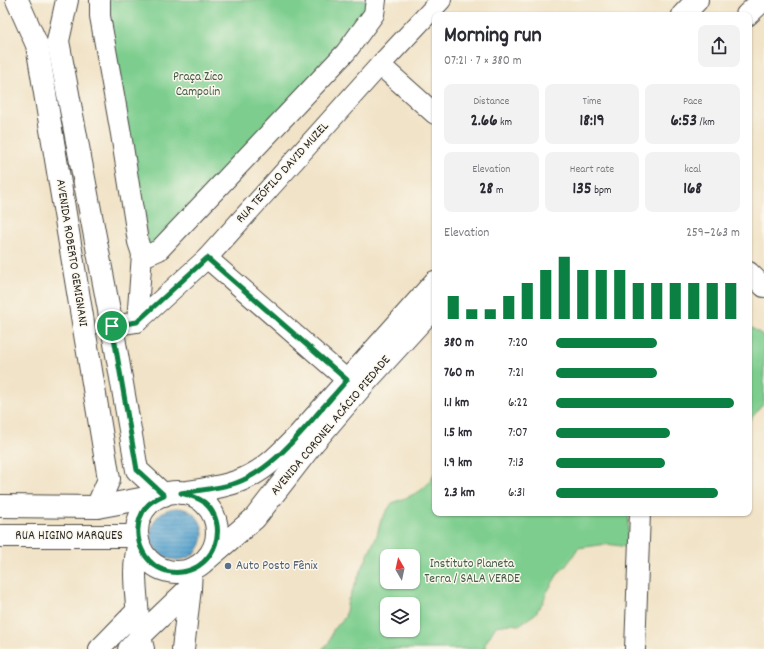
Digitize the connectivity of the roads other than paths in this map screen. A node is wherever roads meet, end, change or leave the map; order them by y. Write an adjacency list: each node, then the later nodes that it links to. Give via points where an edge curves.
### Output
1 (17, 0): 23 (main road, AVENIDA ROBERTO GEMIGNANI, via 37,45 109,479)
2 (67, 0): 19 (main road, AVENIDA ROBERTO GEMIGNANI, via 58,41)
3 (100, 0): 12 (street, via 101,24)
4 (376, 0): 12 (street, via 374,14 346,52 159,250)
5 (441, 0): 10 (street, RUA TEÓFILO DAVID MUZEL)
6 (697, 0): 8 (main road)
7 (763, 0): 9 (main road)
8 (686, 12)
9 (750, 12)
10 (380, 65): 11 (street); 13 (street, RUA TEÓFILO DAVID MUZEL)
11 (432, 111)
12 (142, 254): 18 (street)
13 (207, 258): 18 (street, RUA TEÓFILO DAVID MUZEL); 20 (street)
14 (752, 275): 16 (street)
15 (432, 285): 20 (main road)
16 (764, 287)
17 (432, 311): 27 (main road, AVENIDA CORONEL ACÁCIO PIEDADE, via 314,442 255,518)
18 (137, 322): 19 (street)
19 (112, 326): 21 (main road, AVENIDA ROBERTO GEMIGNANI, via 137,470)
20 (347, 380): 21 (main road, via 297,437 262,469 235,483)
21 (173, 494): 23 (main road); 26 (main road, via 154,500 147,507 138,525); 27 (main road, via 194,496 204,502 217,523 218,536 214,548)
22 (0, 506): 23 (main road)
23 (97, 507)
24 (640, 516): 32 (street)
25 (0, 536): 26 (main road, RUA HIGINO MARQUES)
26 (138, 539): 27 (main road, via 142,552 163,570); 28 (main road, via 134,569)
27 (197, 572): 29 (main road, AVENIDA CORONEL ACÁCIO PIEDADE); 31 (main road)
28 (137, 610): 29 (main road); 30 (street)
29 (137, 645)
30 (99, 649)
31 (183, 649)
32 (634, 649)

